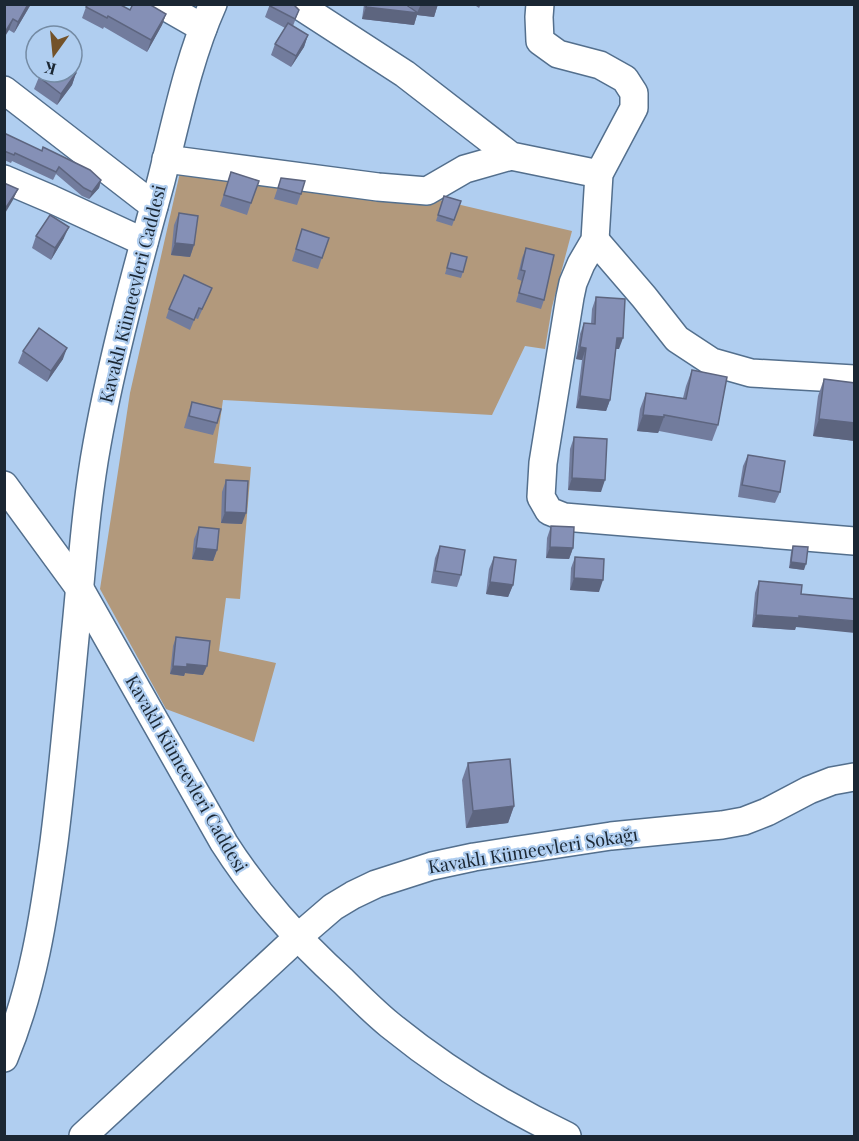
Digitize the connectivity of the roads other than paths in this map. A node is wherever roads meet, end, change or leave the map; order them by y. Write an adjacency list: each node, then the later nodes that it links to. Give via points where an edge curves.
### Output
1 (161, 4): 4 (street)
2 (297, 4): 6 (street, via 405,74)
3 (540, 4): 8 (street, via 540,41 558,54 600,65 625,79 634,93 634,108)
4 (208, 16): 7 (street, Kavaklı Kümeevleri Caddesi)
5 (4, 90): 10 (street)
6 (511, 156): 7 (street, via 465,169 427,190); 8 (street)
7 (166, 159): 10 (street, Kavaklı Kümeevleri Caddesi)
8 (599, 174): 11 (street)
9 (4, 179): 12 (street)
10 (154, 206): 12 (street, Kavaklı Kümeevleri Caddesi)
11 (595, 240): 13 (street, via 677,339 712,362 751,373); 15 (street, via 581,264 570,297 543,463 541,497 549,511 564,517)
12 (144, 242): 16 (street, Kavaklı Kümeevleri Caddesi, via 97,447)
13 (855, 379)
14 (4, 485): 16 (street)
15 (855, 541)
16 (80, 589): 18 (street, Kavaklı Kümeevleri Caddesi, via 224,843); 19 (street, Kavaklı Kümeevleri Caddesi, via 62,777 39,944 29,988)
17 (855, 777): 18 (street, Kavaklı Kümeevleri Sokağı, via 831,781 744,821 532,848 424,868 376,884 333,907)
18 (297, 938): 20 (street, Kavaklı Kümeevleri Sokağı); 21 (street, Kavaklı Kümeevleri Caddesi, via 389,1024 429,1054 467,1081)
19 (6, 1049)
20 (83, 1137)
21 (567, 1137)

